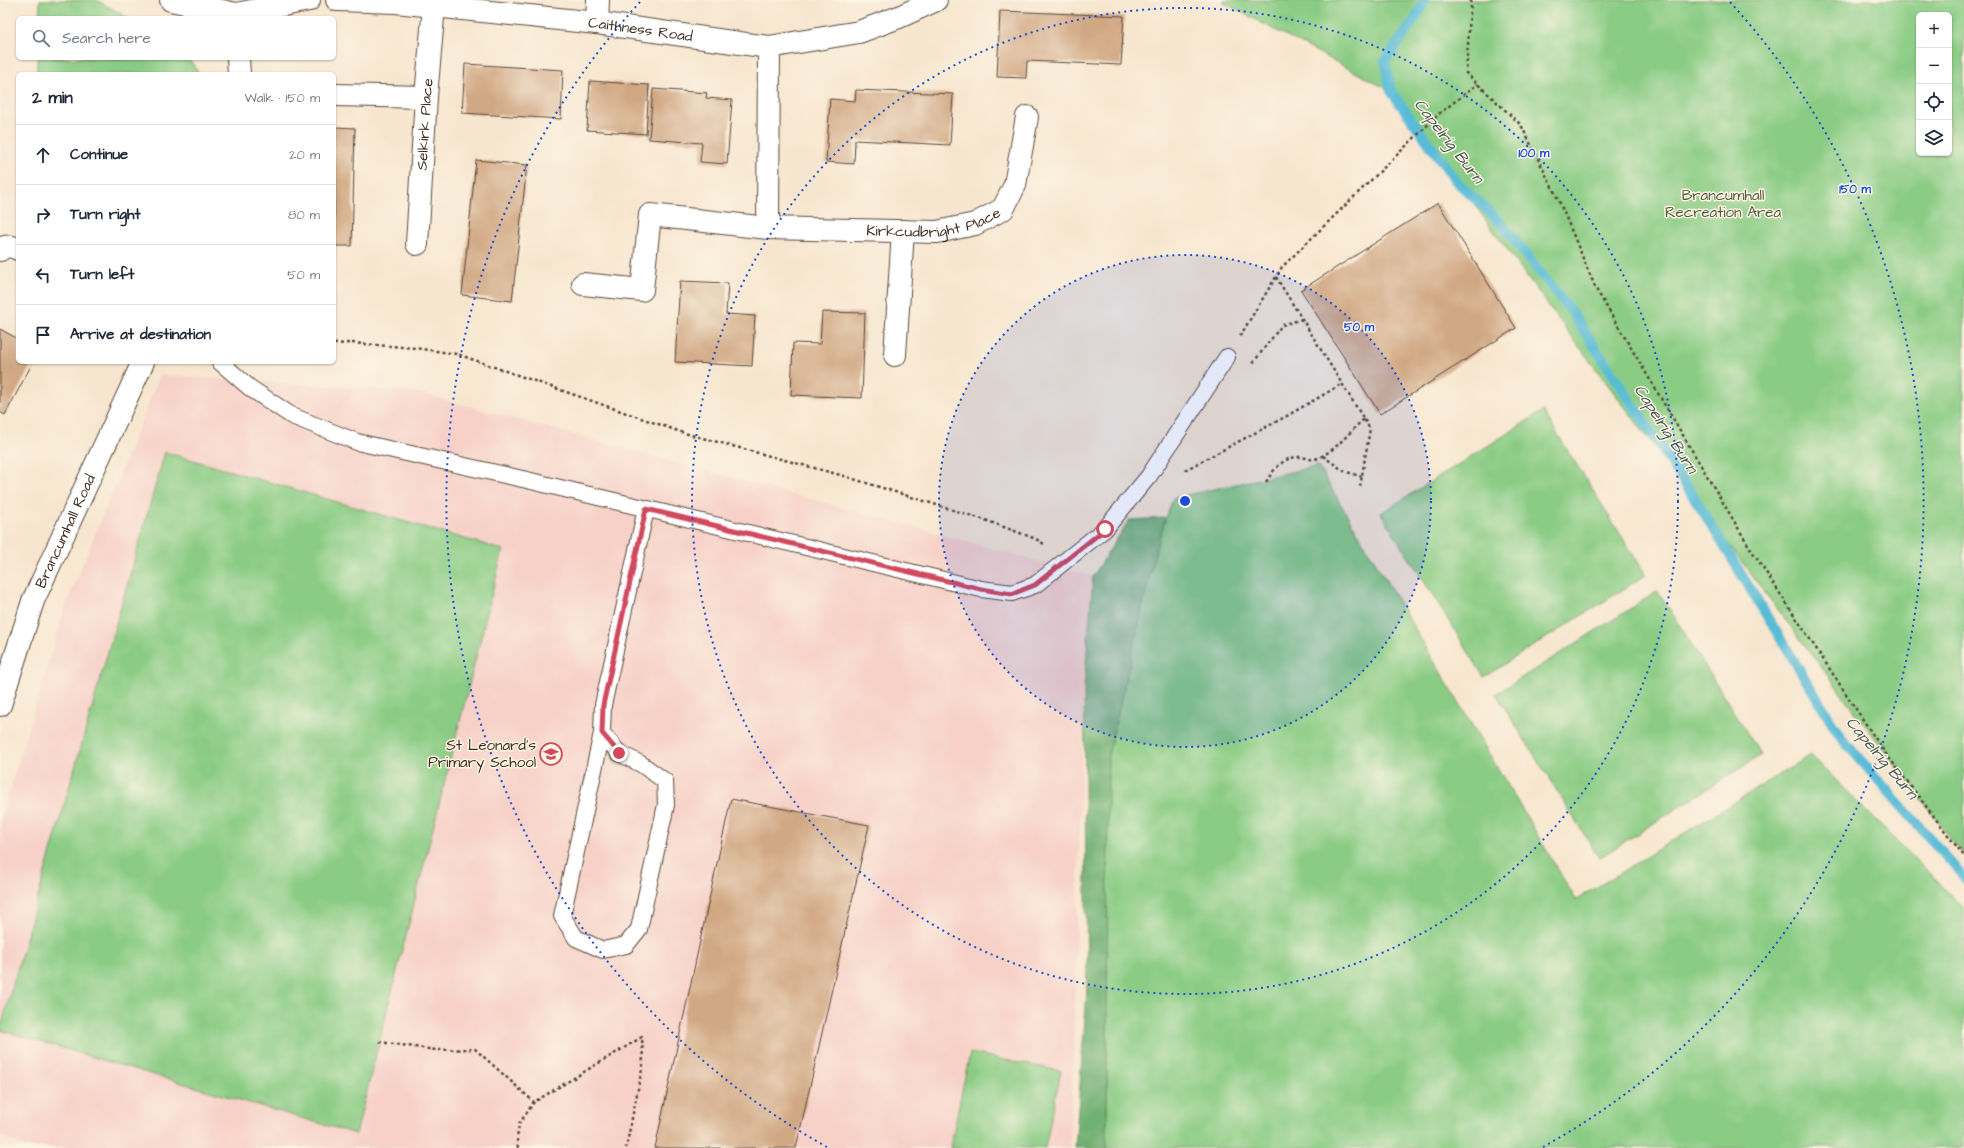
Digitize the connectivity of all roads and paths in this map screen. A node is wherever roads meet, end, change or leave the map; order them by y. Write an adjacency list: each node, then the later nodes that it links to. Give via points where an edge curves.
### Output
1 (171, 0): 8 (street)
2 (309, 0): 8 (street)
3 (337, 0): 7 (street, Caithness Road)
4 (598, 0): 9 (street)
5 (936, 0): 10 (street, Caithness Road, via 859,32)
6 (1470, 0): 13 (path, via 1466,73)
7 (434, 6): 9 (street, Caithness Road); 15 (street, Selkirk Place)
8 (236, 16)
9 (597, 23): 10 (street, Caithness Road)
10 (769, 46): 17 (street)
11 (238, 60): 12 (street)
12 (239, 72)
13 (1478, 84): 22 (path, via 1441,112 1282,267); 40 (path, via 1521,125 1559,201 1596,289 1750,548 1884,750)
14 (336, 95): 15 (street)
15 (426, 97): 19 (street, Selkirk Place)
16 (1027, 117): 18 (street, Kirkcudbright Place, via 1015,185 1003,209 975,224 937,232)
17 (768, 228): 18 (street, Kirkcudbright Place); 23 (street, Kirkcudbright Place, via 650,215 642,290)
18 (903, 231): 25 (street)
19 (418, 244)
20 (16, 248): 21 (street, via 3,247)
21 (0, 250)
22 (1276, 277): 26 (path); 29 (path)
23 (583, 284)
24 (336, 344): 37 (path, via 415,348 457,354 684,433 844,476 985,520 1036,539)
25 (895, 355)
26 (1227, 357): 37 (lane, via 1149,476 1105,529)
27 (142, 364): 38 (street, Brancumhall Road, via 33,601)
28 (222, 364): 36 (lane, via 250,388 292,416 357,442)
29 (1342, 384): 30 (path); 32 (path)
30 (1364, 419): 31 (path, via 1336,447); 33 (path, via 1370,429)
31 (1323, 456): 33 (path, via 1344,470); 34 (path, via 1311,461 1298,457 1278,464)
32 (1182, 472)
33 (1362, 477): 35 (path)
34 (1266, 482)
35 (1360, 488)
36 (646, 509): 37 (lane, via 981,589 1012,594 1035,585); 39 (lane, via 603,705)
37 (1067, 559)
38 (0, 705)
39 (602, 733): 39 (lane, via 619,753 641,764 665,781 666,805 639,929 626,945 603,950 576,938 562,916)
40 (1964, 856)
41 (378, 1042): 42 (path, via 436,1050 475,1049)
42 (534, 1102): 43 (path, via 519,1124); 44 (path, via 642,1037 643,1064)
43 (518, 1148)
44 (626, 1148)

